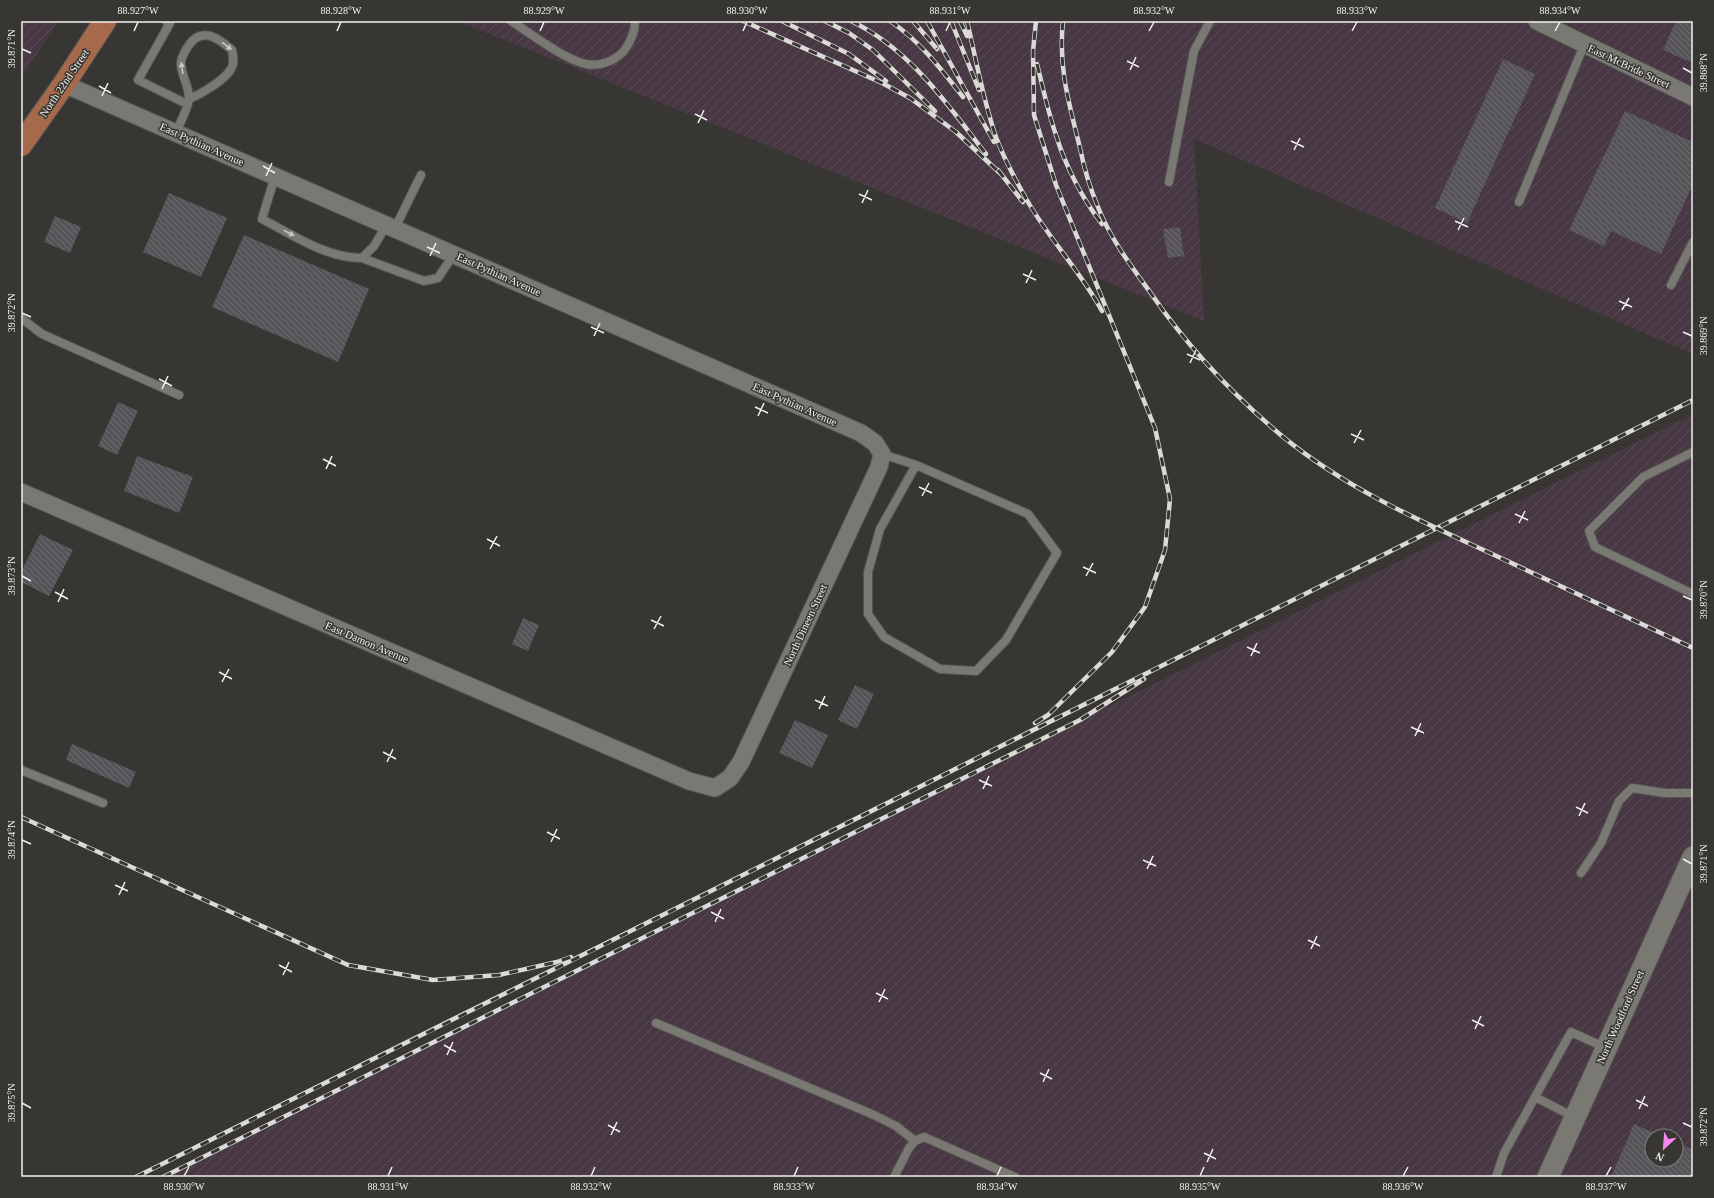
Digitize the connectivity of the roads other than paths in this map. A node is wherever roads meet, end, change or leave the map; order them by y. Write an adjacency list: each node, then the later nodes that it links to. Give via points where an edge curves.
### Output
1 (105, 21): 8 (main road, North 22nd Street)
2 (511, 21): 3 (lane, via 570,58 587,65 605,64 620,55 635,32)
3 (635, 21)
4 (1210, 21): 15 (lane, via 1194,51)
5 (1537, 21): 7 (street, East McBride Street)
6 (169, 22): 10 (lane, via 138,80)
7 (1584, 45): 9 (street, East McBride Street); 16 (lane)
8 (64, 84): 11 (street, East Pythian Avenue); 12 (main road, North 22nd Street)
9 (1693, 97)
10 (188, 101): 10 (lane, one-way to 10, via 180,64 181,57 192,39 202,34 210,36 232,50 234,62 231,70 206,92); 11 (lane)
11 (176, 133): 14 (street, East Pythian Avenue)
12 (21, 145)
13 (421, 175): 17 (lane)
14 (275, 176): 17 (street, East Pythian Avenue); 20 (lane, one-way to 20, via 262,219 316,248 347,258)
15 (1169, 182)
16 (1519, 202)
17 (391, 226): 19 (street, East Pythian Avenue); 20 (lane)
18 (1693, 242): 21 (lane)
19 (454, 254): 20 (lane, via 438,278 424,281); 25 (street, East Pythian Avenue, via 861,433 875,443)
20 (362, 258)
21 (1671, 285)
22 (21, 318): 23 (lane, via 42,334)
23 (179, 395)
24 (1693, 452): 28 (lane, via 1643,477 1589,531 1595,547)
25 (882, 454): 26 (lane); 30 (street, North Dineen Street, via 879,467 741,762 730,778)
26 (916, 465): 26 (lane, via 1028,514 1057,553 1006,640 976,671 940,669 884,637 868,614 868,572 880,529)
27 (21, 492): 30 (street, East Damon Avenue, via 689,781)
28 (1693, 594)
29 (21, 770): 32 (lane)
30 (715, 788)
31 (1693, 793): 34 (lane, via 1665,793 1632,788 1619,801 1601,842)
32 (103, 803)
33 (1693, 857): 36 (street, North Woodford Street)
34 (1581, 873)
35 (656, 1023): 39 (lane, via 874,1115 896,1126)
36 (1606, 1048): 37 (lane, via 1570,1032); 38 (street, North Woodford Street)
37 (1535, 1097): 38 (lane); 42 (lane, via 1504,1153)
38 (1574, 1118): 43 (street, North Woodford Street)
39 (915, 1141): 40 (lane); 41 (lane, via 924,1137)
40 (894, 1177)
41 (1015, 1177)
42 (1496, 1177)
43 (1548, 1177)

